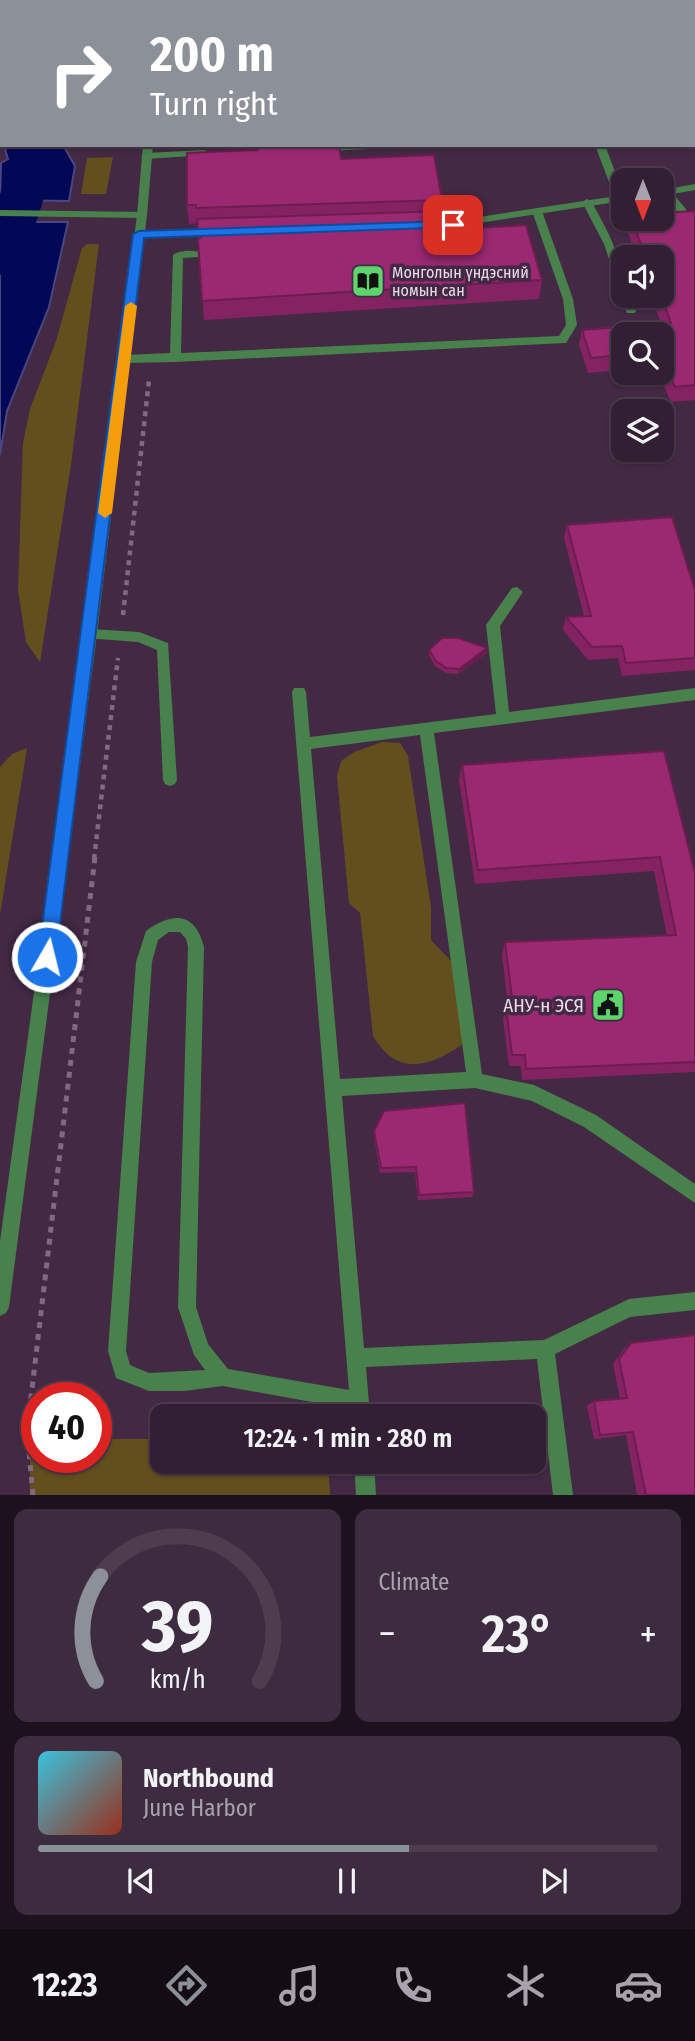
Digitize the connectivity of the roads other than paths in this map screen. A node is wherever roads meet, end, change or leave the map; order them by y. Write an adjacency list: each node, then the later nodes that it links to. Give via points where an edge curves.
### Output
1 (352, 147): 3 (street)
2 (601, 147): 6 (street)
3 (305, 149)
4 (147, 150): 5 (street); 15 (street)
5 (212, 153)
6 (611, 171)
7 (695, 187): 8 (street)
8 (674, 191)
9 (611, 199): 10 (street)
10 (587, 202): 12 (street); 19 (street)
11 (674, 203): 13 (street)
12 (537, 211): 16 (street, via 453,225); 23 (street, via 568,299 572,326 562,340)
13 (682, 211)
14 (0, 213): 15 (street)
15 (142, 215): 18 (street)
16 (412, 226)
17 (221, 232): 18 (street)
18 (139, 234): 24 (street)
19 (611, 250)
20 (198, 254): 23 (street, via 178,255)
21 (630, 308): 22 (street)
22 (631, 312)
23 (175, 358): 24 (street)
24 (125, 359): 26 (street)
25 (517, 592): 29 (street, via 494,625)
26 (90, 634): 32 (street, via 139,637 163,647); 37 (street)
27 (299, 692): 31 (street)
28 (695, 694): 29 (street)
29 (503, 718): 30 (street)
30 (426, 727): 31 (street); 33 (street)
31 (303, 744): 34 (street)
32 (170, 780)
33 (475, 1080): 34 (street); 35 (street, via 534,1093 590,1121)
34 (332, 1088): 39 (street)
35 (695, 1194)
36 (695, 1301): 38 (street, via 629,1308)
37 (0, 1307)
38 (545, 1349): 39 (street); 45 (street)
39 (356, 1358): 42 (street)
40 (223, 1377): 40 (street, via 200,1349 187,1307 196,947 193,935 183,925 166,925 150,936 144,962 117,1351 123,1371 149,1382); 41 (street)
41 (342, 1404)
42 (360, 1404)
43 (365, 1474): 44 (street)
44 (366, 1495)
45 (563, 1495)

